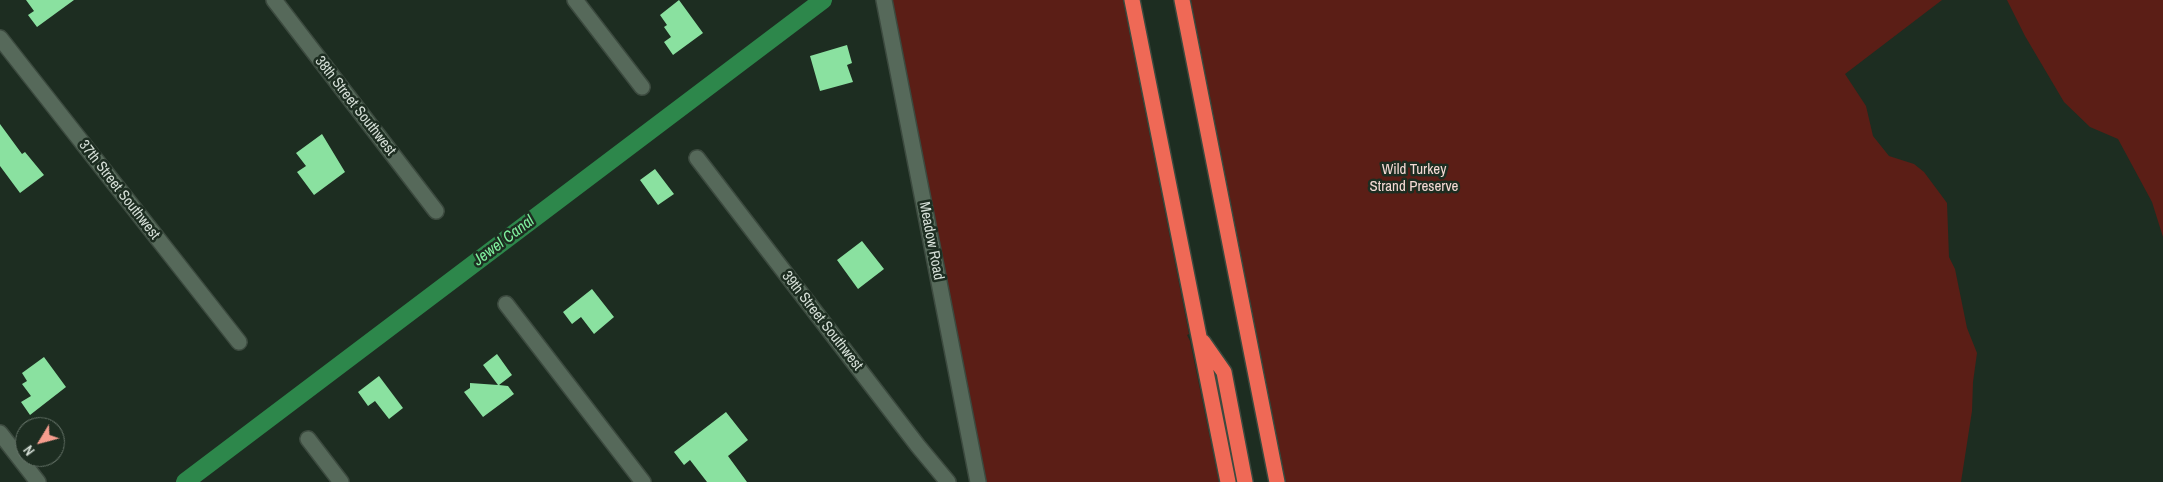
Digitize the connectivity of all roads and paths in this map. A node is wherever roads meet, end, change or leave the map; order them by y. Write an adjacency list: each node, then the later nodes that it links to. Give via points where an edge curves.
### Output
1 (274, 0): 9 (street, 38th Street Southwest)
2 (575, 0): 7 (street)
3 (884, 0): 19 (street, Meadow Road)
4 (1132, 0): 11 (highway)
5 (1182, 0): 22 (highway)
6 (0, 38): 12 (street, 37th Street Southwest)
7 (642, 88)
8 (697, 158): 18 (street, 39th Street Southwest)
9 (436, 211)
10 (506, 304): 17 (street)
11 (1199, 337): 20 (highway); 21 (highway, via 1224,372)
12 (239, 342)
13 (0, 433): 15 (street)
14 (308, 439): 16 (street)
15 (38, 482)
16 (341, 482)
17 (643, 482)
18 (948, 482)
19 (978, 482)
20 (1228, 482)
21 (1245, 482)
22 (1277, 482)

